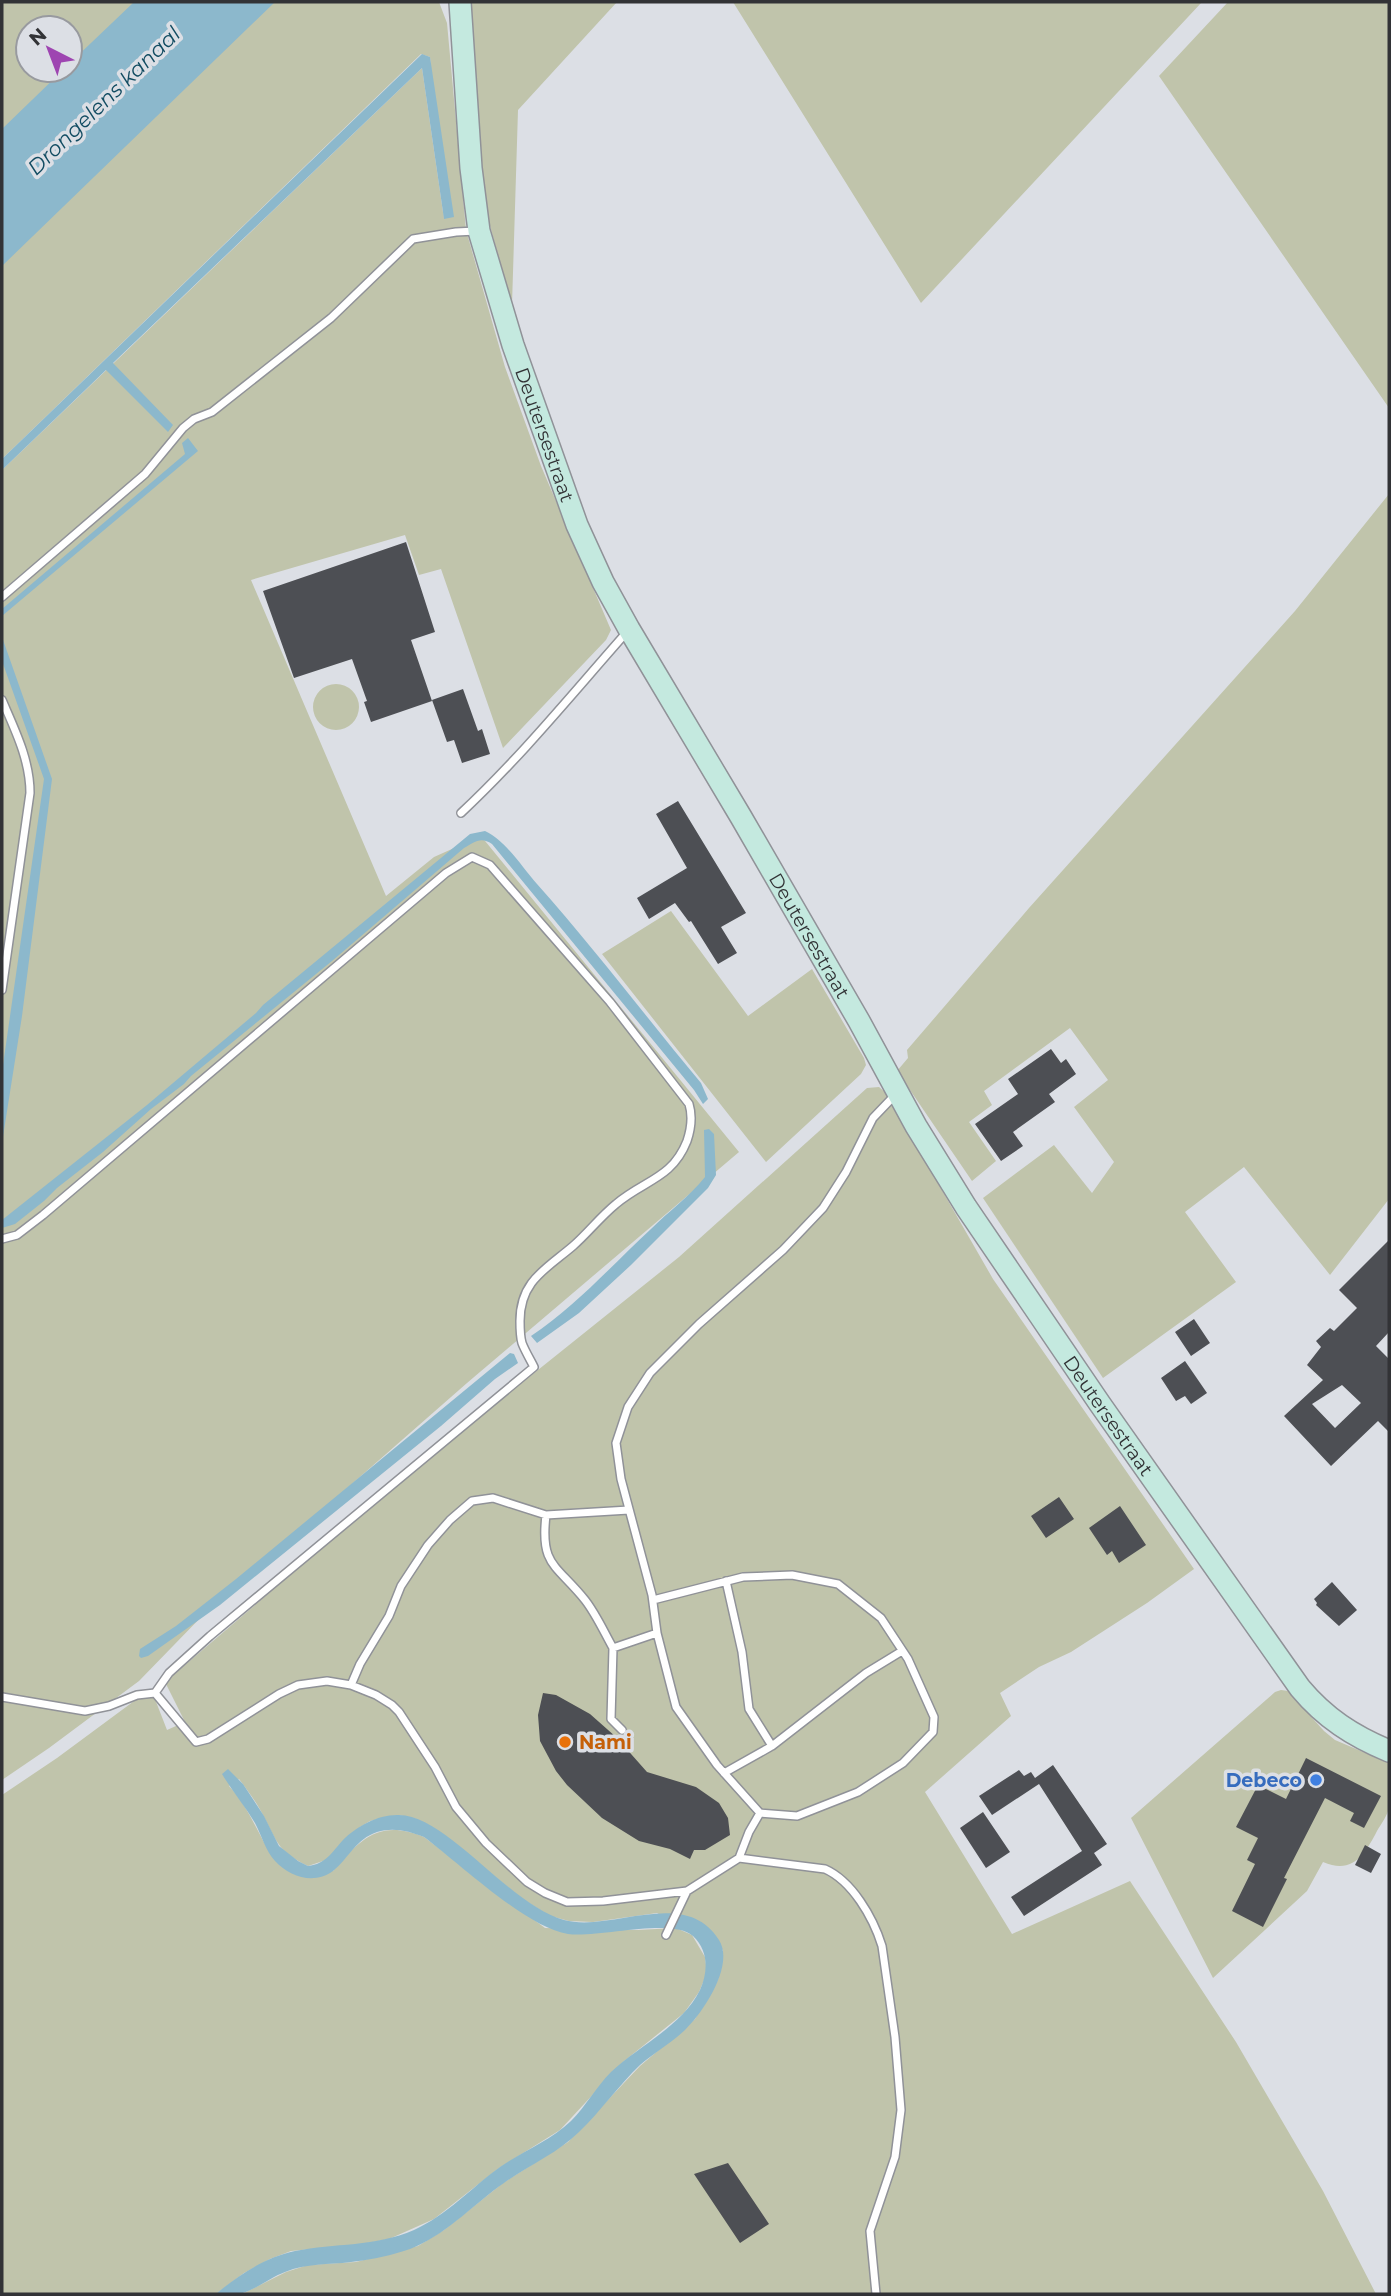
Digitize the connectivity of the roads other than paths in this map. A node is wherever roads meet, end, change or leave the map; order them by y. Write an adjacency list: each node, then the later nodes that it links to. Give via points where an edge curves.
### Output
1 (460, 2): 2 (street, Deutersestraat)
2 (479, 231): 3 (lane, via 413,240 331,318 212,412 183,428 145,474); 4 (street, Deutersestraat, via 513,345 578,525)
3 (2, 597)
4 (629, 629): 6 (lane, via 518,757); 8 (street, Deutersestraat)
5 (2, 700): 7 (lane, via 25,757 30,793)
6 (461, 813)
7 (2, 990)
8 (898, 1092): 10 (lane, via 873,1118 823,1208 670,1352 628,1407 616,1443); 22 (street, Deutersestraat, via 973,1218 1300,1688 1345,1730)
9 (2, 1239): 18 (lane, via 17,1235 43,1215 446,873 472,858 490,865 610,1002 689,1104 688,1136 675,1164 634,1189 530,1283 520,1324 521,1340 534,1367 210,1636 169,1673)
10 (629, 1510): 11 (lane); 13 (lane)
11 (546, 1515): 15 (lane, via 547,1554 586,1601); 17 (lane, via 493,1498 472,1501 461,1509 414,1566)
12 (726, 1581): 13 (lane); 16 (lane, via 792,1575 838,1584 881,1618); 21 (lane, via 749,1709)
13 (653, 1600): 14 (lane)
14 (657, 1633): 15 (lane); 23 (lane, via 676,1707)
15 (612, 1648): 20 (lane, via 611,1719)
16 (902, 1651): 21 (lane); 24 (lane, via 934,1717 933,1732 903,1763 858,1792 797,1816)
17 (351, 1685): 18 (lane, via 327,1681 298,1685 197,1742); 26 (lane, via 376,1695 399,1712 464,1818 527,1882 567,1902 584,1903)
18 (155, 1693): 19 (lane, via 85,1711)
19 (2, 1697)
20 (622, 1730)
21 (772, 1746): 23 (lane)
22 (1389, 1751)
23 (724, 1773): 24 (lane)
24 (760, 1814): 25 (lane)
25 (739, 1858): 26 (lane); 28 (lane, via 836,1874 857,1899 882,1946 901,2110 895,2157 870,2231)
26 (687, 1891): 27 (lane)
27 (666, 1935)
28 (876, 2294)

